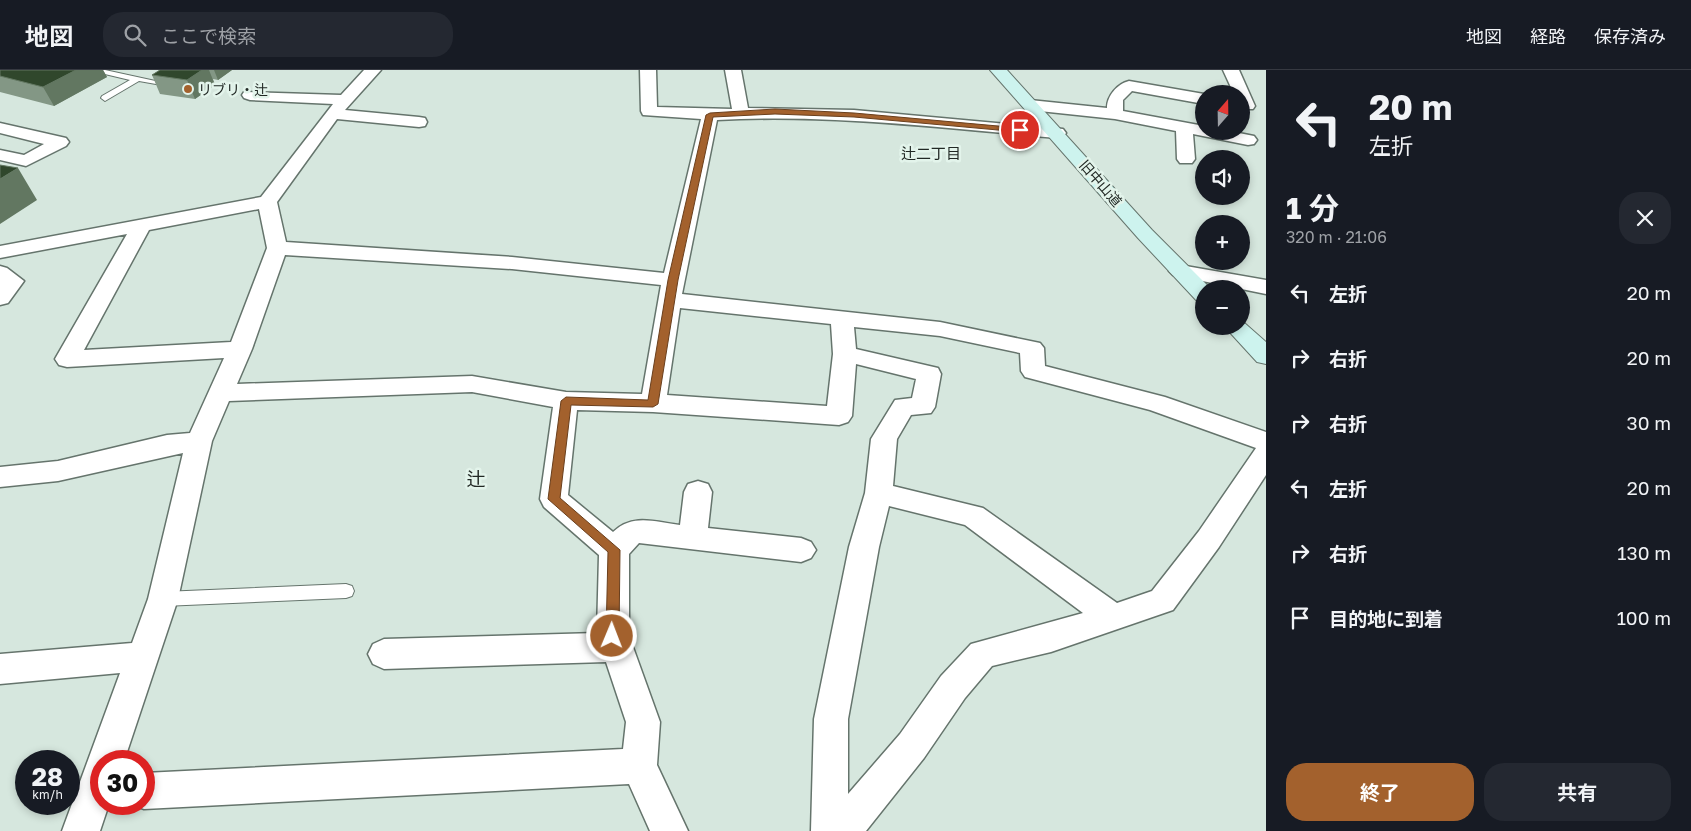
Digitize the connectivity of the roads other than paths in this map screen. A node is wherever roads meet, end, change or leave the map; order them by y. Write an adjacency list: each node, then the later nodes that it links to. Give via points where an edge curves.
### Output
1 (92, 70): 9 (lane)
2 (373, 70): 16 (street)
3 (648, 70): 19 (street, via 649,111)
4 (733, 70): 17 (street)
5 (998, 70): 15 (street, 旧中山道)
6 (1231, 70): 10 (street)
7 (1119, 71): 11 (street)
8 (162, 78): 9 (lane)
9 (136, 79): 14 (lane)
10 (1239, 85)
11 (1129, 86): 13 (street); 18 (street, via 1115,99)
12 (250, 95): 16 (street)
13 (1195, 97)
14 (106, 98)
15 (1030, 105): 18 (street); 24 (street, 旧中山道)
16 (338, 107): 20 (street); 27 (street, via 300,152)
17 (741, 114): 19 (street); 24 (street, via 854,115)
18 (1115, 114): 22 (street)
19 (710, 115): 35 (street)
20 (418, 122)
21 (0, 128): 25 (street, via 60,142 26,161)
22 (1184, 128): 23 (street); 26 (street)
23 (1195, 130)
24 (1057, 133): 31 (street, 旧中山道)
25 (0, 155)
26 (1186, 159)
27 (266, 202): 28 (street); 29 (street)
28 (142, 225): 30 (street); 39 (street, via 67,360)
29 (277, 248): 35 (street, via 512,263); 39 (street)
30 (0, 252)
31 (1180, 271): 33 (street, 旧中山道); 34 (street)
32 (0, 272): 36 (street, via 13,281)
33 (1195, 285)
34 (1266, 287)
35 (672, 290): 37 (street); 44 (street)
36 (0, 298)
37 (842, 317): 40 (street); 46 (street, via 940,329 1032,348 1033,371 1156,403)
38 (1245, 335): 41 (street)
39 (240, 348): 42 (street)
40 (845, 354): 44 (street, via 839,416); 50 (street, via 929,374 922,407 904,406 884,439)
41 (1266, 356)
42 (222, 393): 43 (street, via 472,384); 45 (street)
43 (566, 401): 44 (street); 52 (street, via 554,499)
44 (653, 404)
45 (199, 441): 48 (street, via 167,445 58,471); 55 (street)
46 (1266, 442)
47 (1266, 454): 56 (street, via 1209,539 1162,601)
48 (0, 477)
49 (698, 492): 51 (street)
50 (879, 493): 56 (street, via 973,516); 67 (street, via 864,547 831,720)
51 (693, 538): 52 (street, via 633,531); 53 (street)
52 (614, 550): 57 (street, via 612,636)
53 (801, 550)
54 (346, 591): 55 (lane)
55 (163, 599): 59 (street)
56 (1111, 616): 68 (street, via 1051,638 982,654 953,687 912,746)
57 (616, 646): 58 (street); 62 (street, via 643,722)
58 (384, 654)
59 (142, 657): 60 (street); 61 (street)
60 (0, 668)
61 (111, 750)
62 (639, 766): 63 (street); 66 (street)
63 (155, 790)
64 (90, 808): 65 (street)
65 (81, 831)
66 (669, 831)
67 (830, 831)
68 (844, 831)

